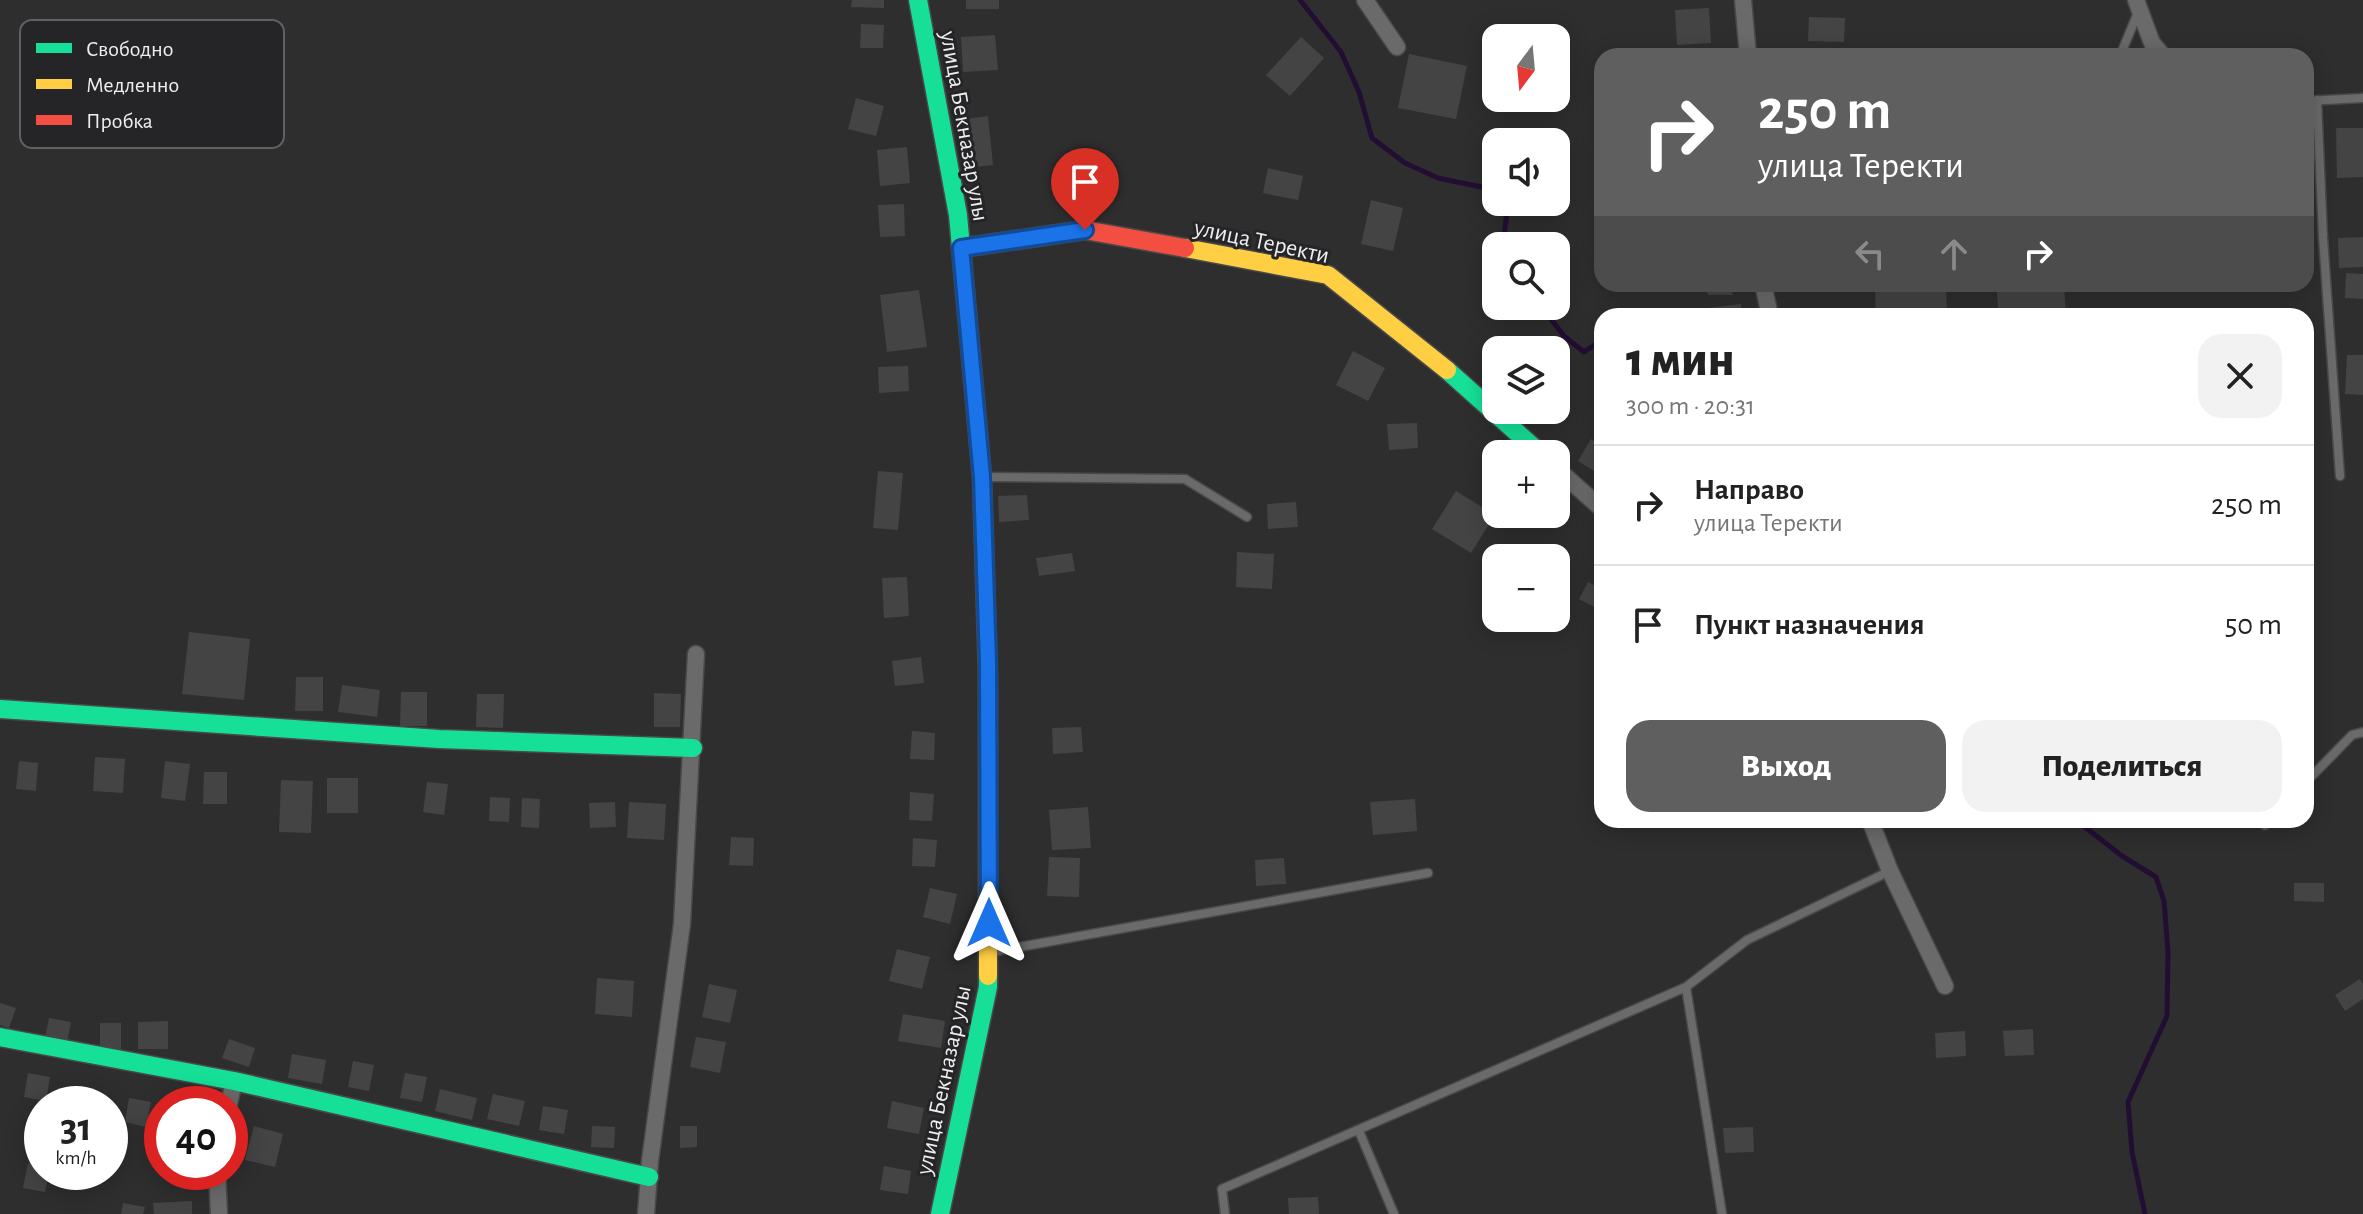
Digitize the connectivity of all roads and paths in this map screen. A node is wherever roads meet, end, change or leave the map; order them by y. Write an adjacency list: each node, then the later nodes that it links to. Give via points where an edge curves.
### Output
1 (918, 0): 12 (street, улица Бекназар улы)
2 (1365, 0): 5 (street)
3 (1743, 0): 6 (street)
4 (2138, 5): 7 (lane); 8 (street)
5 (1397, 47)
6 (1747, 48)
7 (2123, 48)
8 (2156, 48)
9 (2363, 98): 11 (lane)
10 (2314, 100): 11 (lane)
11 (2317, 100): 14 (lane)
12 (961, 248): 13 (street, улица Теректи, via 1085,230 1328,275); 15 (street, улица Бекназар улы)
13 (1526, 440)
14 (2340, 476)
15 (982, 477): 18 (lane, via 1185,479); 27 (street, улица Бекназар улы)
16 (1570, 480): 17 (street)
17 (1594, 502)
18 (1247, 517)
19 (696, 654): 22 (street)
20 (0, 709): 22 (street, via 439,739)
21 (2363, 732): 23 (lane, via 2352,735)
22 (693, 748): 34 (street, via 682,924)
23 (2314, 774)
24 (1873, 828): 25 (street)
25 (1890, 871): 28 (street); 29 (lane, via 1747,940)
26 (1428, 873): 27 (lane)
27 (989, 952): 38 (street, улица Бекназар улы, via 988,987)
28 (1945, 986)
29 (1686, 987): 33 (lane); 41 (lane)
30 (0, 1037): 31 (street)
31 (234, 1081): 32 (street); 34 (street)
32 (233, 1086)
33 (1359, 1131): 39 (lane, via 1222,1189); 40 (lane)
34 (649, 1177): 37 (street)
35 (218, 1190): 36 (street)
36 (219, 1214)
37 (646, 1214)
38 (940, 1214)
39 (1225, 1214)
40 (1394, 1214)
41 (1722, 1214)

